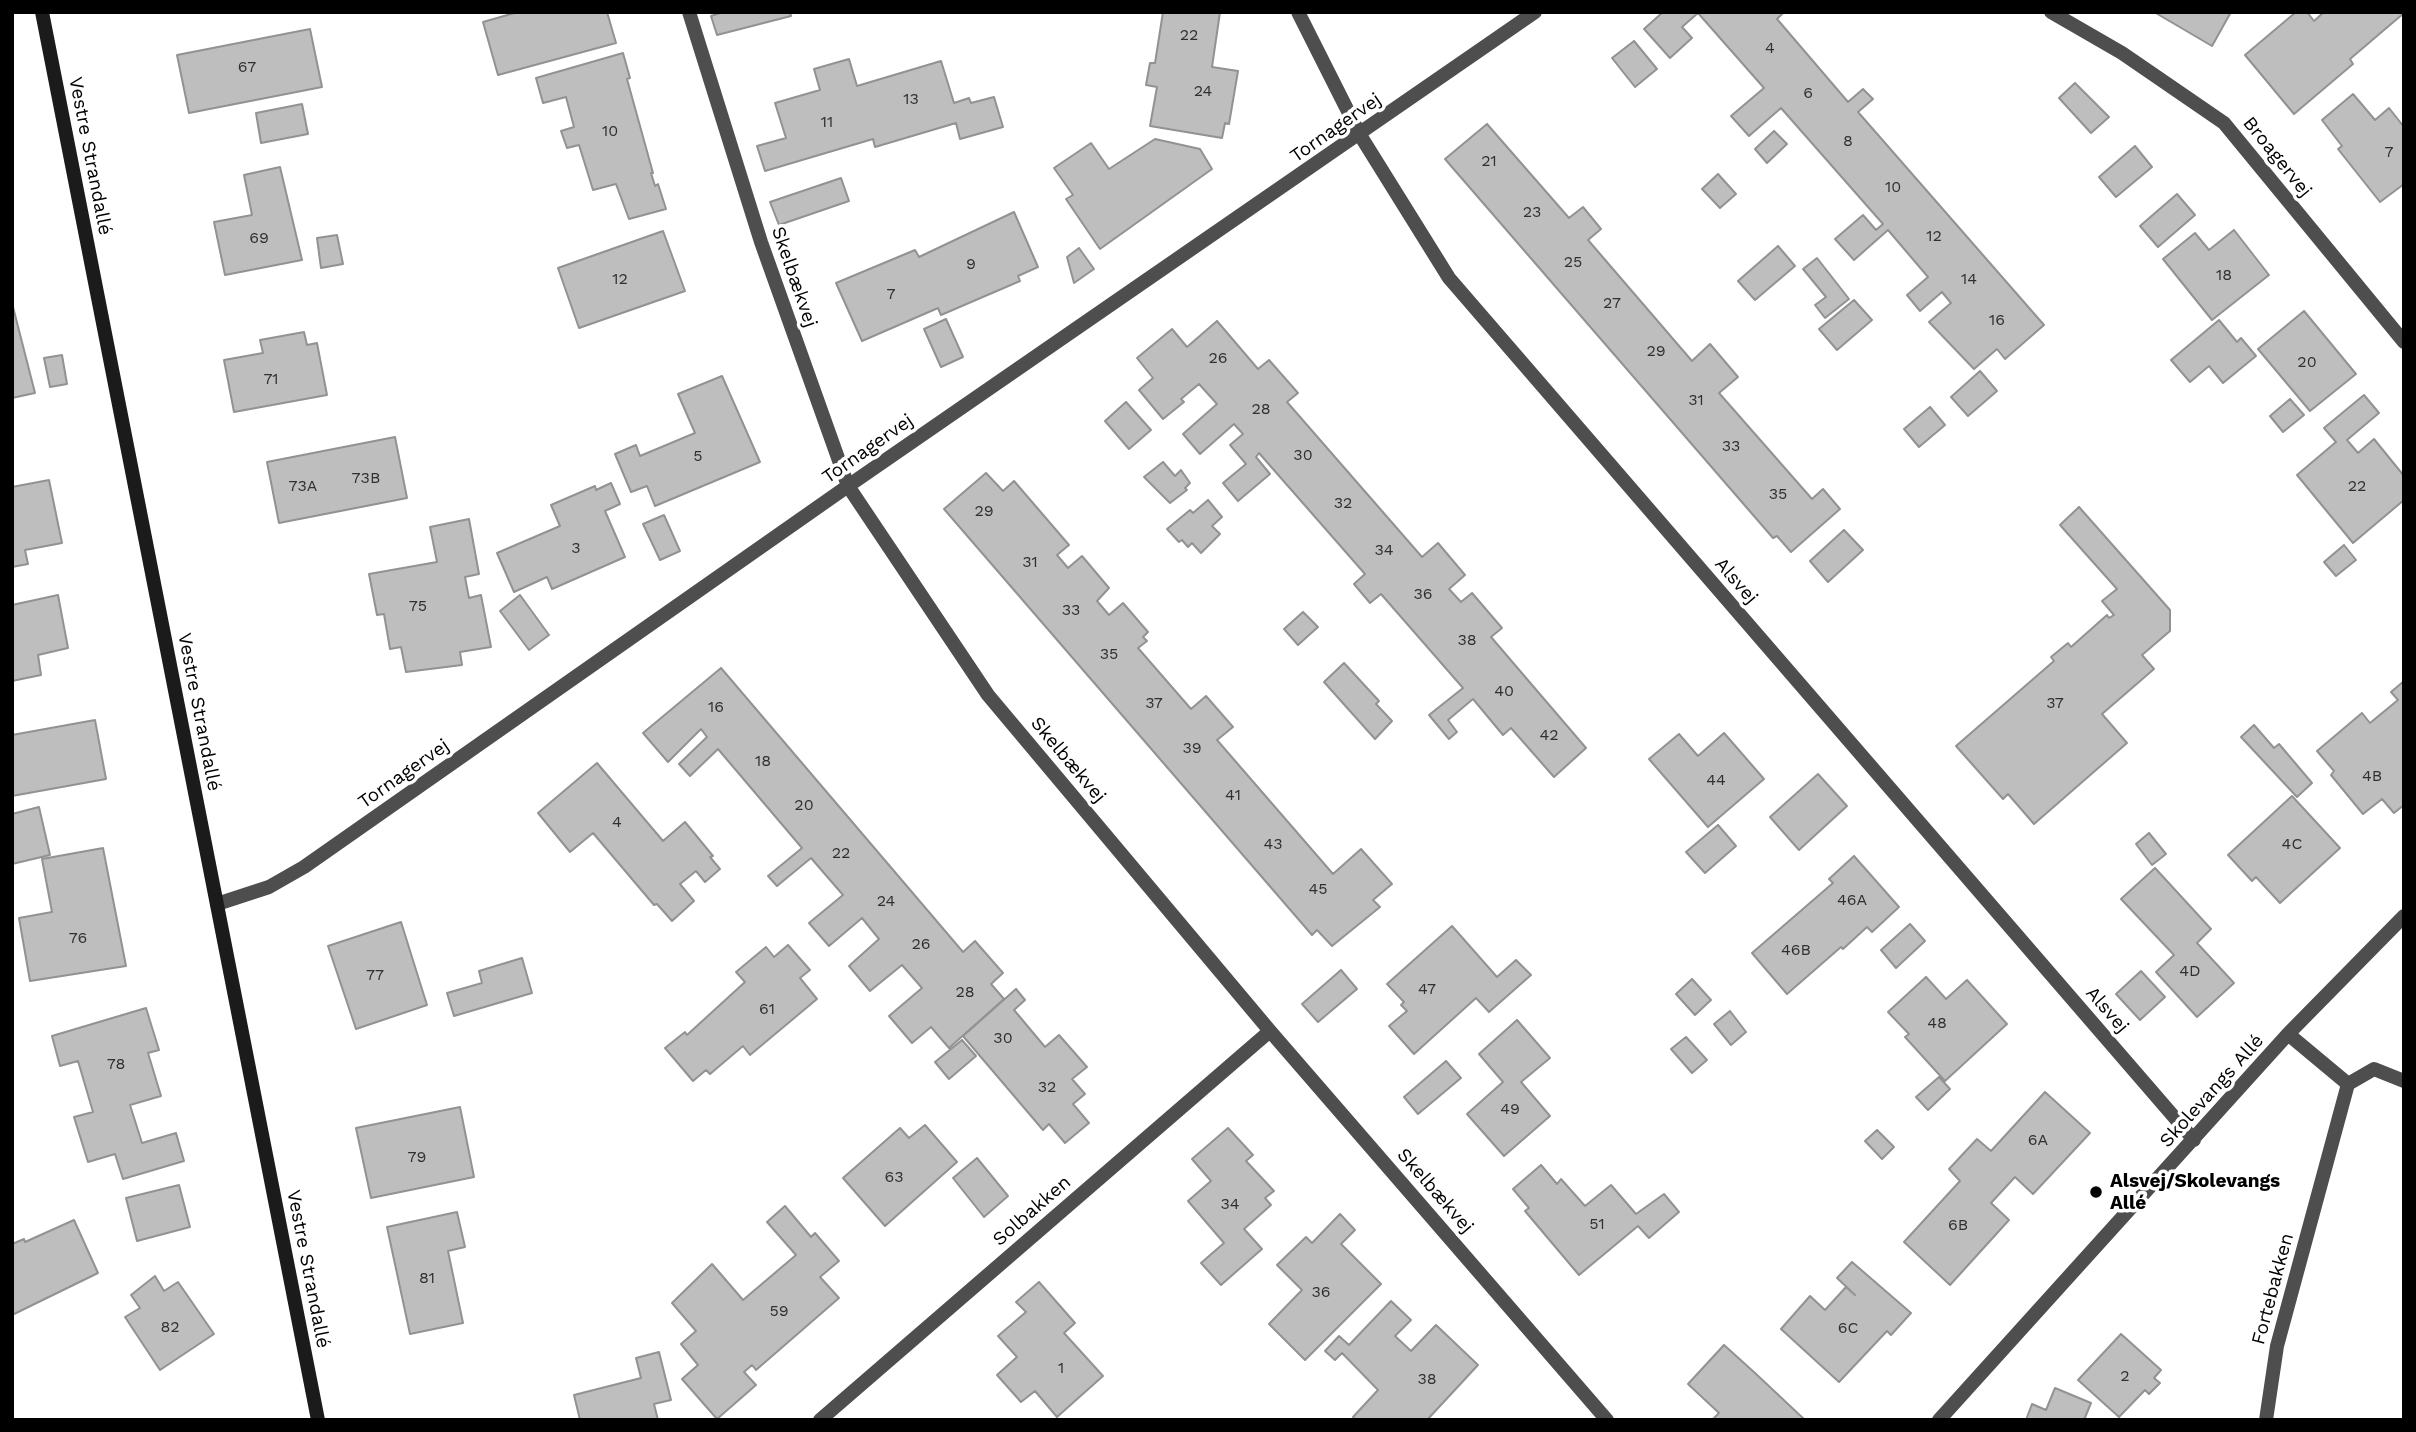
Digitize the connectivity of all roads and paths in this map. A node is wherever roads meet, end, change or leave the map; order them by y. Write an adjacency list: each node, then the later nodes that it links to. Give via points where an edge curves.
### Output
1 (42, 12): 9 (street, Vestre Strandallé)
2 (689, 12): 8 (street, Skelbækvej, via 761,242)
3 (1298, 12): 6 (street, Alsvej)
4 (1535, 12): 6 (street, Tornagervej)
5 (2051, 12): 7 (street, Broagervej, via 2122,53 2224,123)
6 (1360, 135): 8 (street, Tornagervej); 15 (street, Alsvej, via 1449,278)
7 (2404, 342)
8 (848, 486): 9 (street, Tornagervej, via 304,867 269,887); 11 (street, Skelbækvej, via 988,695)
9 (217, 904): 16 (street, Vestre Strandallé)
10 (2404, 916): 12 (street, Skolevangs Allé)
11 (1270, 1031): 17 (street, Solbakken); 18 (street, Skelbækvej)
12 (2288, 1034): 14 (street); 15 (street, Skolevangs Allé)
13 (2404, 1081): 14 (street, via 2374,1069)
14 (2348, 1084): 20 (street, Fortebakken, via 2277,1346)
15 (2194, 1140): 19 (street, Skolevangs Allé)
16 (318, 1420)
17 (820, 1420)
18 (1607, 1420)
19 (1939, 1420)
20 (2266, 1420)

